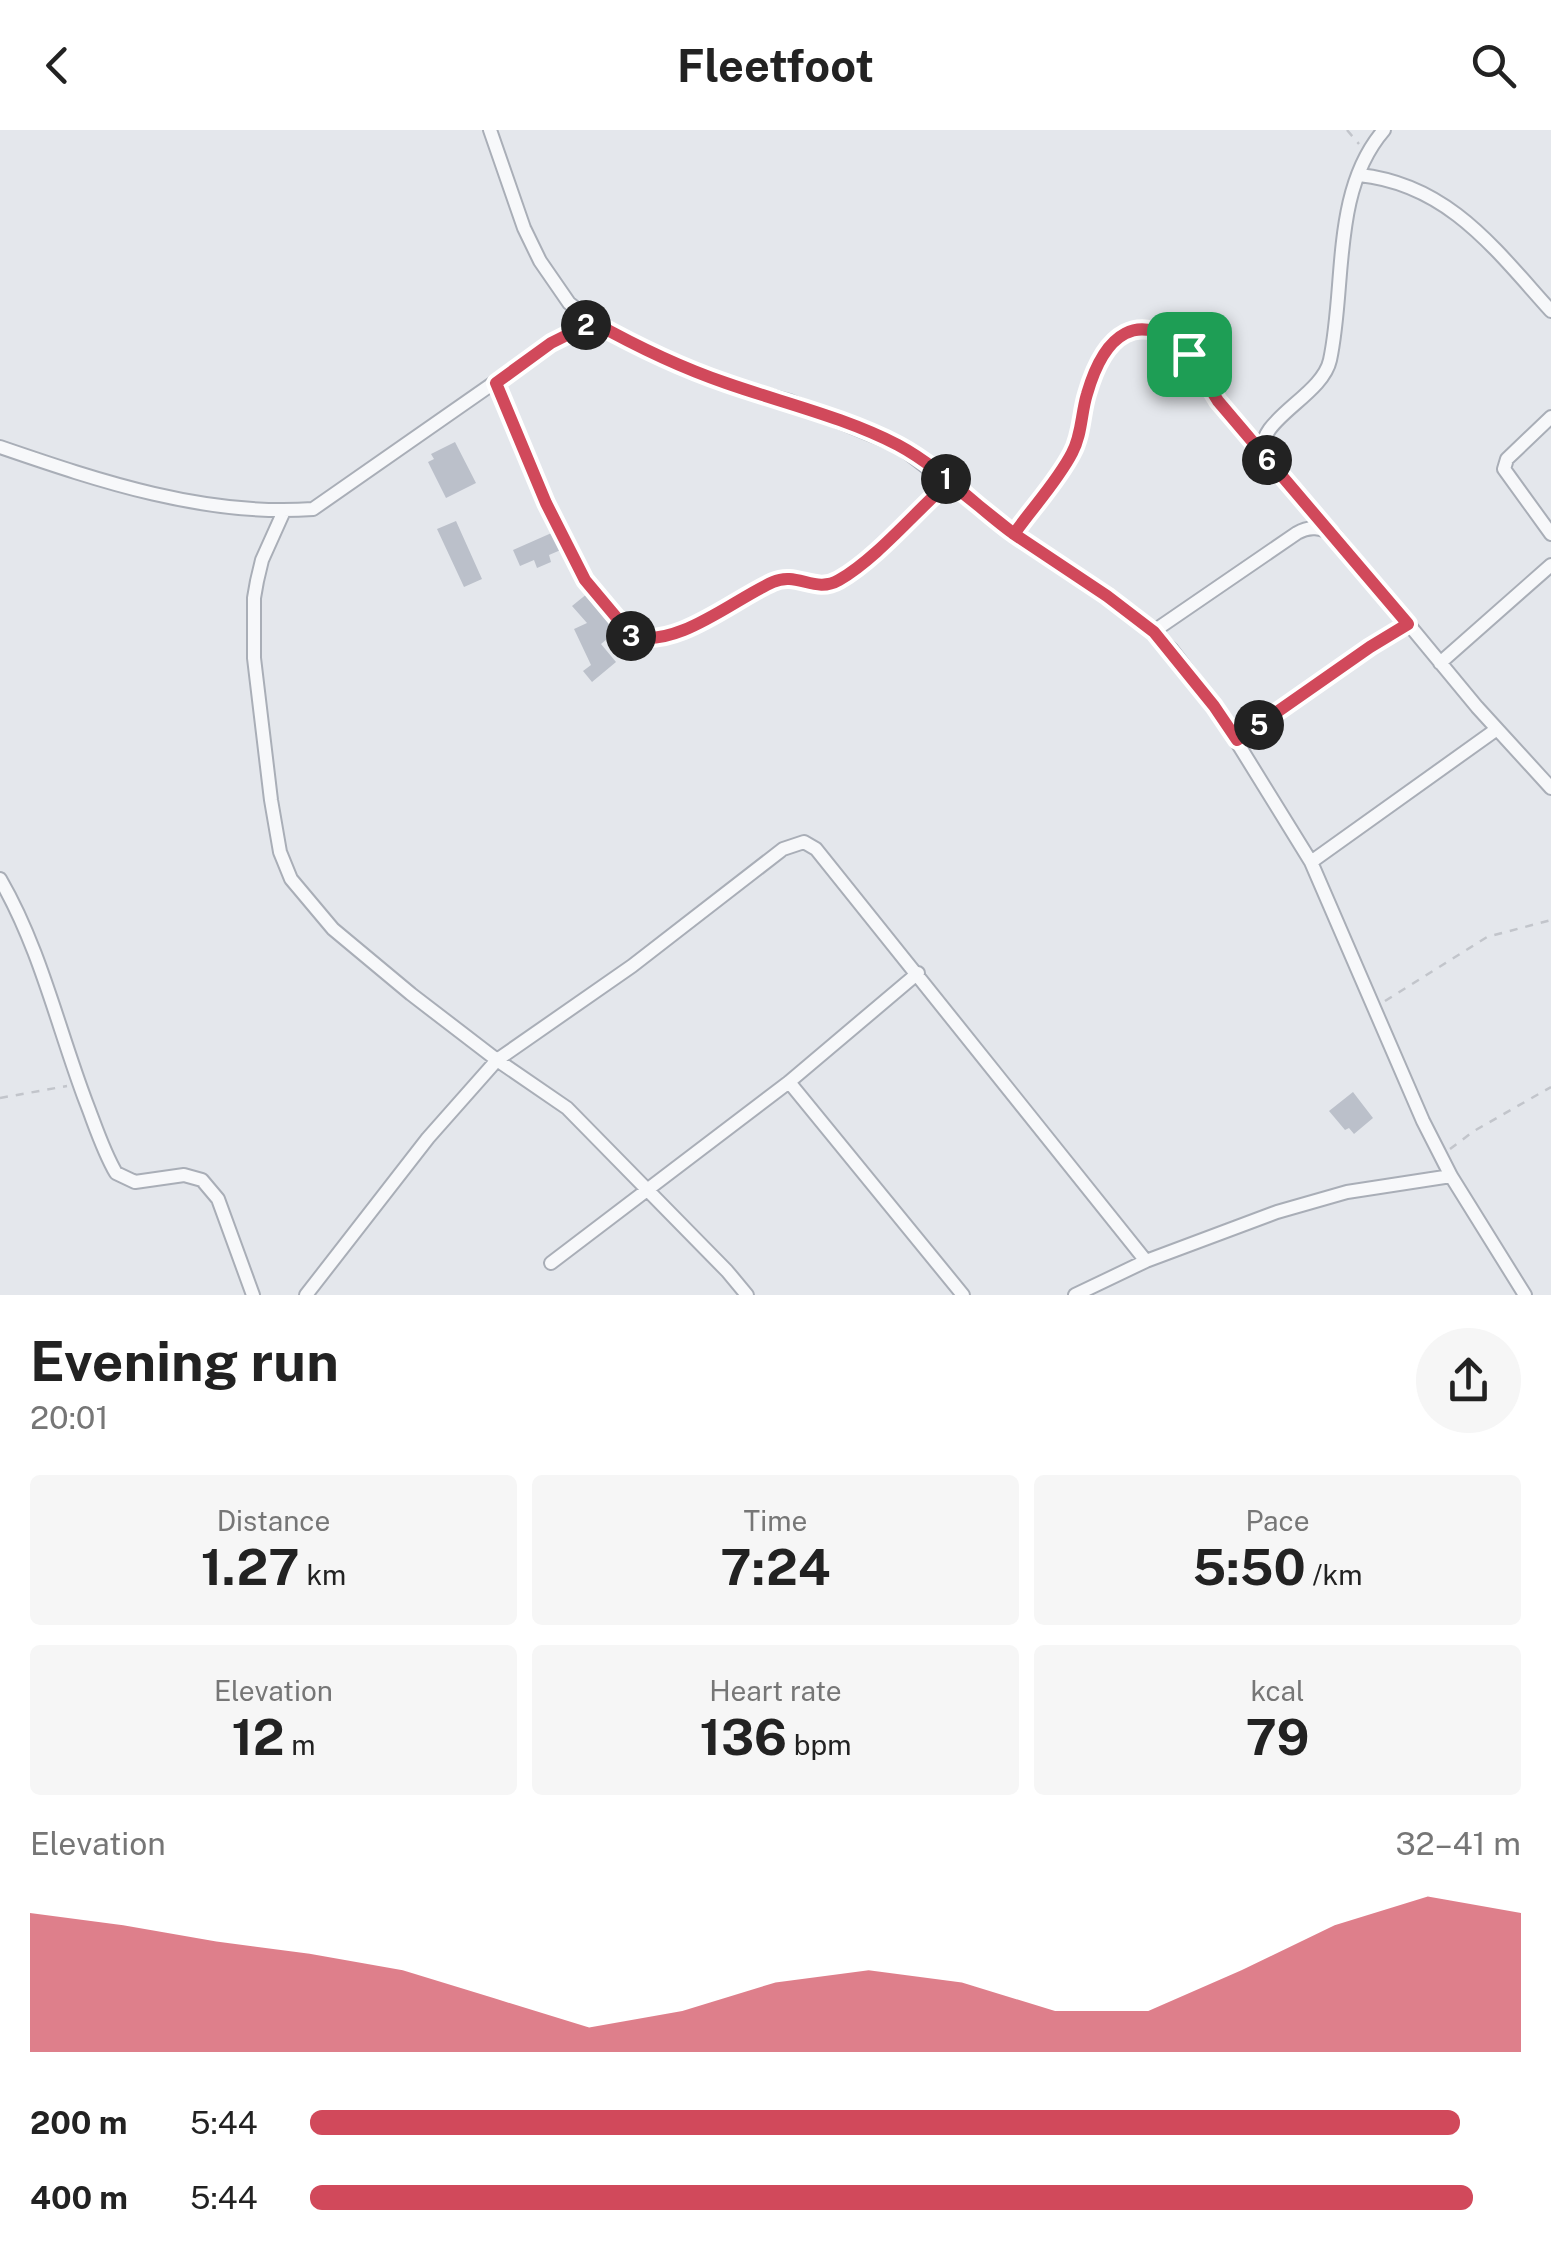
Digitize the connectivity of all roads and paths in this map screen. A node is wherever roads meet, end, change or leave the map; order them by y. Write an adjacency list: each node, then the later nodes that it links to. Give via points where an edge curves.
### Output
1 (490, 130): 7 (street, via 540,260 569,304)
2 (1347, 130): 4 (path)
3 (1384, 130): 4 (street)
4 (1367, 153): 5 (street)
5 (1359, 175): 6 (street, via 1442,202); 11 (street, via 1328,371 1269,429)
6 (1551, 310)
7 (593, 322): 8 (street); 12 (street, via 662,358 899,446)
8 (496, 383): 12 (path, via 585,580 625,632 641,639 707,619 778,580 834,583); 13 (street, via 338,494 312,509)
9 (1551, 417): 16 (street, via 1507,459 1504,470)
10 (0, 447): 13 (street, via 193,502)
11 (1262, 449): 14 (path, via 1182,347 1156,331 1134,329 1098,366 1072,453); 15 (street)
12 (949, 482): 14 (street)
13 (284, 511): 29 (street, via 254,598 254,658 280,852 291,879 333,929)
14 (1014, 534): 19 (street)
15 (1334, 534): 18 (street); 19 (street, via 1304,529)
16 (1551, 534)
17 (1551, 565): 20 (street)
18 (1408, 624): 20 (street); 22 (street)
19 (1154, 632): 22 (street)
20 (1440, 662): 21 (street)
21 (1497, 729): 23 (street); 24 (street)
22 (1237, 740): 24 (street)
23 (1551, 788)
24 (1311, 862): 28 (street)
25 (0, 879): 32 (street, via 39,964)
26 (1551, 920): 28 (path, via 1486,937)
27 (918, 973): 29 (street, via 816,849 794,844); 30 (street); 37 (street)
28 (1375, 1007): 34 (street)
29 (497, 1060): 36 (street, via 568,1108); 40 (street)
30 (788, 1082): 36 (street); 42 (street)
31 (1551, 1088): 34 (path)
32 (83, 1093): 33 (path, via 67,1086); 39 (street, via 110,1164 125,1180 184,1175 212,1189)
33 (0, 1098)
34 (1441, 1156): 35 (street)
35 (1451, 1176): 37 (street, via 1313,1200); 44 (street)
36 (648, 1190): 38 (street); 41 (street)
37 (1146, 1261): 43 (street)
38 (551, 1264)
39 (253, 1295)
40 (306, 1295)
41 (747, 1295)
42 (963, 1295)
43 (1075, 1295)
44 (1524, 1295)

